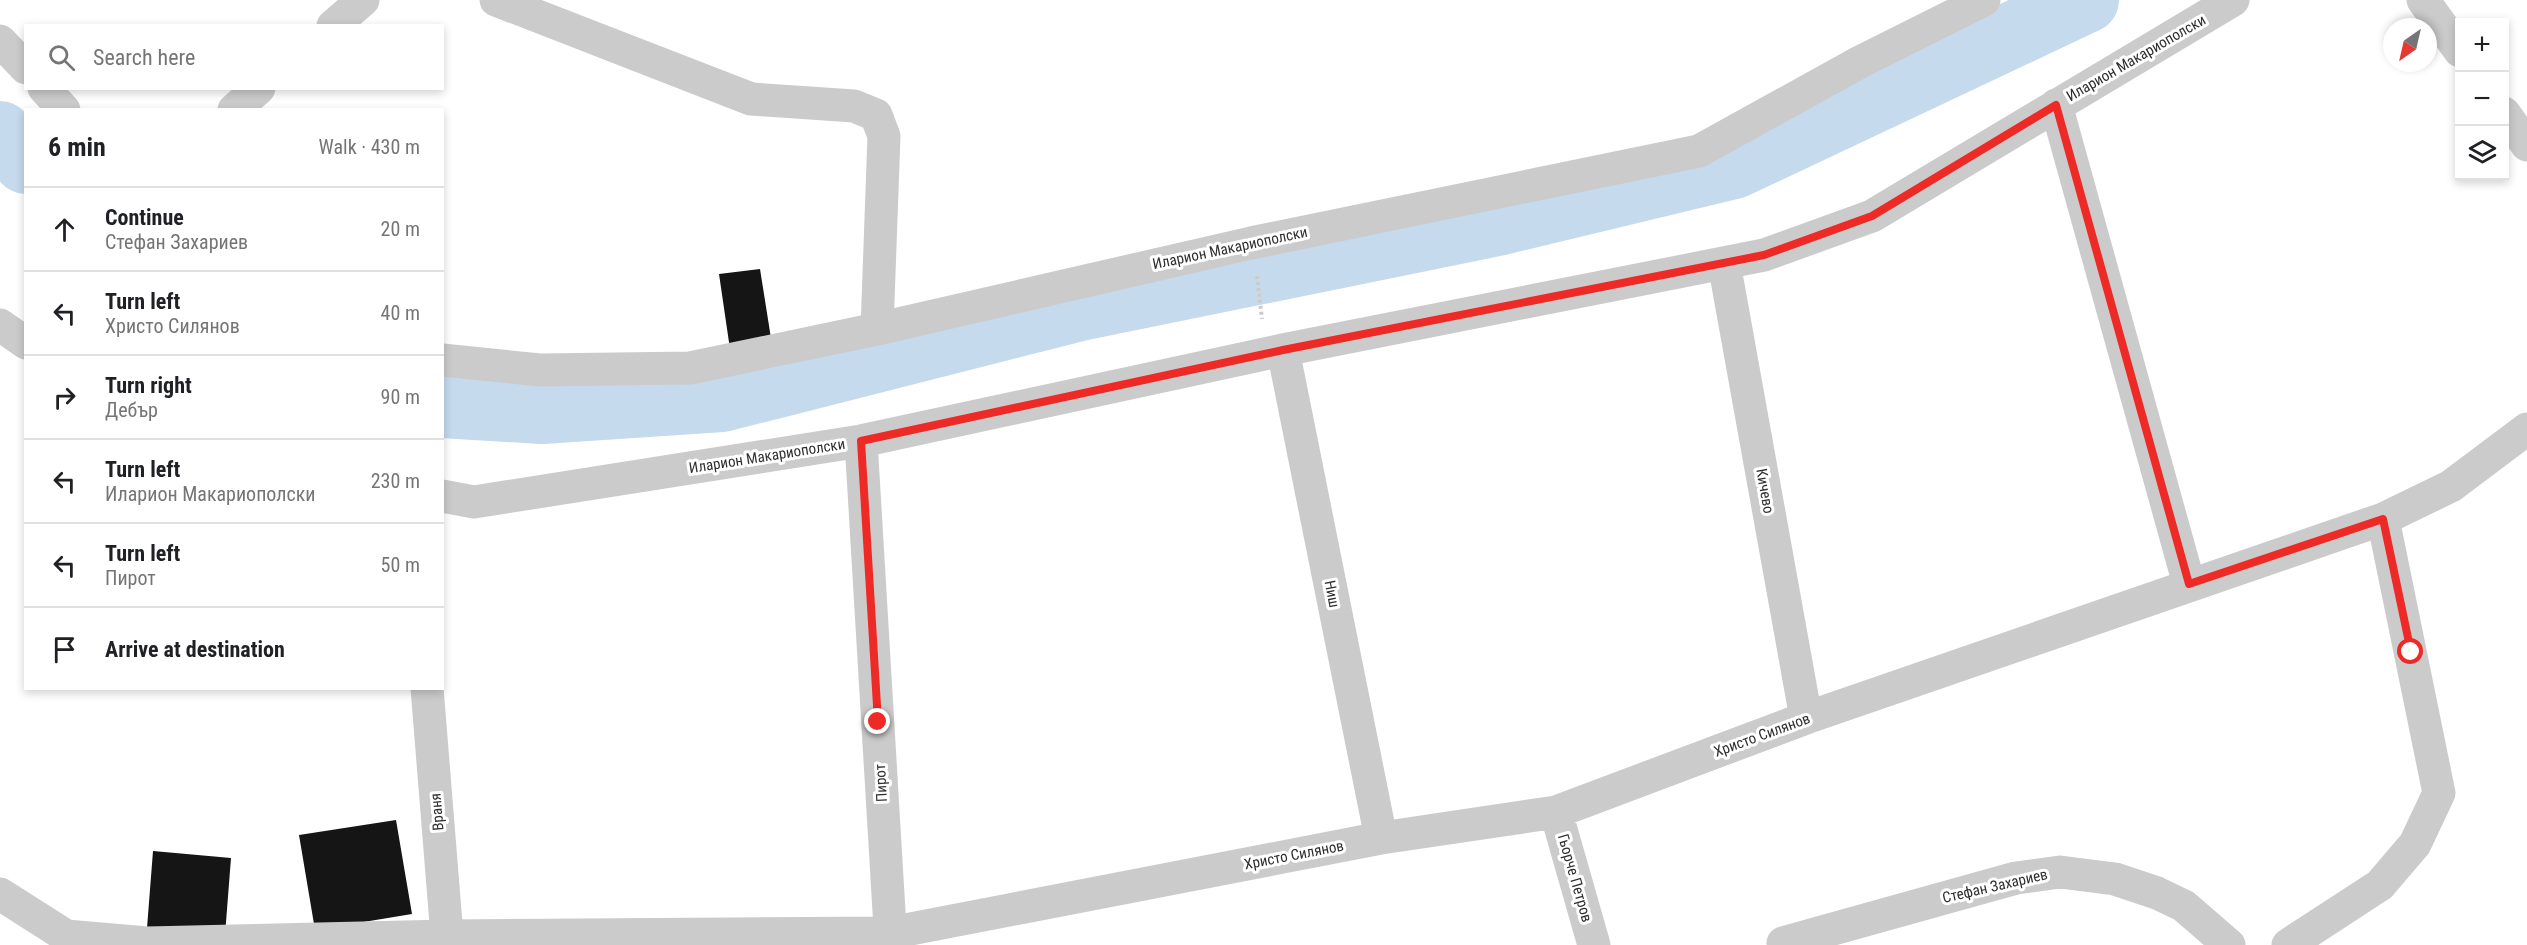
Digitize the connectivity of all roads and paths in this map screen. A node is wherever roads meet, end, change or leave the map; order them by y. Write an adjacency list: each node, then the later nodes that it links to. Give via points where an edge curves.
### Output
1 (363, 0): 6 (street)
2 (496, 0): 21 (street, via 751,99 854,106 876,115 885,136)
3 (1984, 0): 21 (street, Иларион Макариополски, via 1860,62 1699,151 1251,243)
4 (2233, 0): 12 (street, Иларион Макариополски)
5 (2423, 0): 8 (street)
6 (335, 24)
7 (0, 41): 9 (street)
8 (2455, 44)
9 (24, 66)
10 (46, 90): 13 (street)
11 (257, 90): 14 (street)
12 (2056, 105): 17 (street, Иларион Макариополски, via 1872,216 1764,255); 29 (street)
13 (62, 108)
14 (236, 108)
15 (2509, 119): 16 (street)
16 (2527, 145)
17 (1724, 263): 23 (street, Иларион Макариополски); 31 (street, Кичево)
18 (1256, 267): 19 (path)
19 (1262, 322)
20 (0, 325): 22 (street)
21 (877, 329): 24 (street, Иларион Макариополски, via 690,368 540,369)
22 (24, 342)
23 (1283, 350): 26 (street, Иларион Макариополски); 33 (street, Ниш)
24 (444, 360)
25 (2527, 429): 28 (street, Христо Силянов, via 2451,486)
26 (861, 441): 27 (street, Иларион Макариополски, via 474,502); 36 (street, Пирот)
27 (444, 496)
28 (2383, 519): 29 (street, Христо Силянов); 41 (street, via 2439,793 2415,844 2380,885)
29 (2189, 584): 31 (street, Христо Силянов)
30 (427, 690): 35 (street, Враня)
31 (1806, 718): 32 (street, Христо Силянов)
32 (1556, 812): 33 (street, Христо Силянов); 39 (street, Гьорче Петров)
33 (1381, 838): 36 (street, Христо Силянов)
34 (0, 894): 37 (street, Христо Силянов)
35 (447, 936): 36 (street, Христо Силянов); 37 (street, Христо Силянов, via 147,943)
36 (890, 939)
37 (66, 941)
38 (1783, 943): 40 (street, Стефан Захариев, via 2016,878 2060,872 2115,879 2157,892 2184,906)
39 (1594, 945)
40 (2229, 945)
41 (2288, 945)

